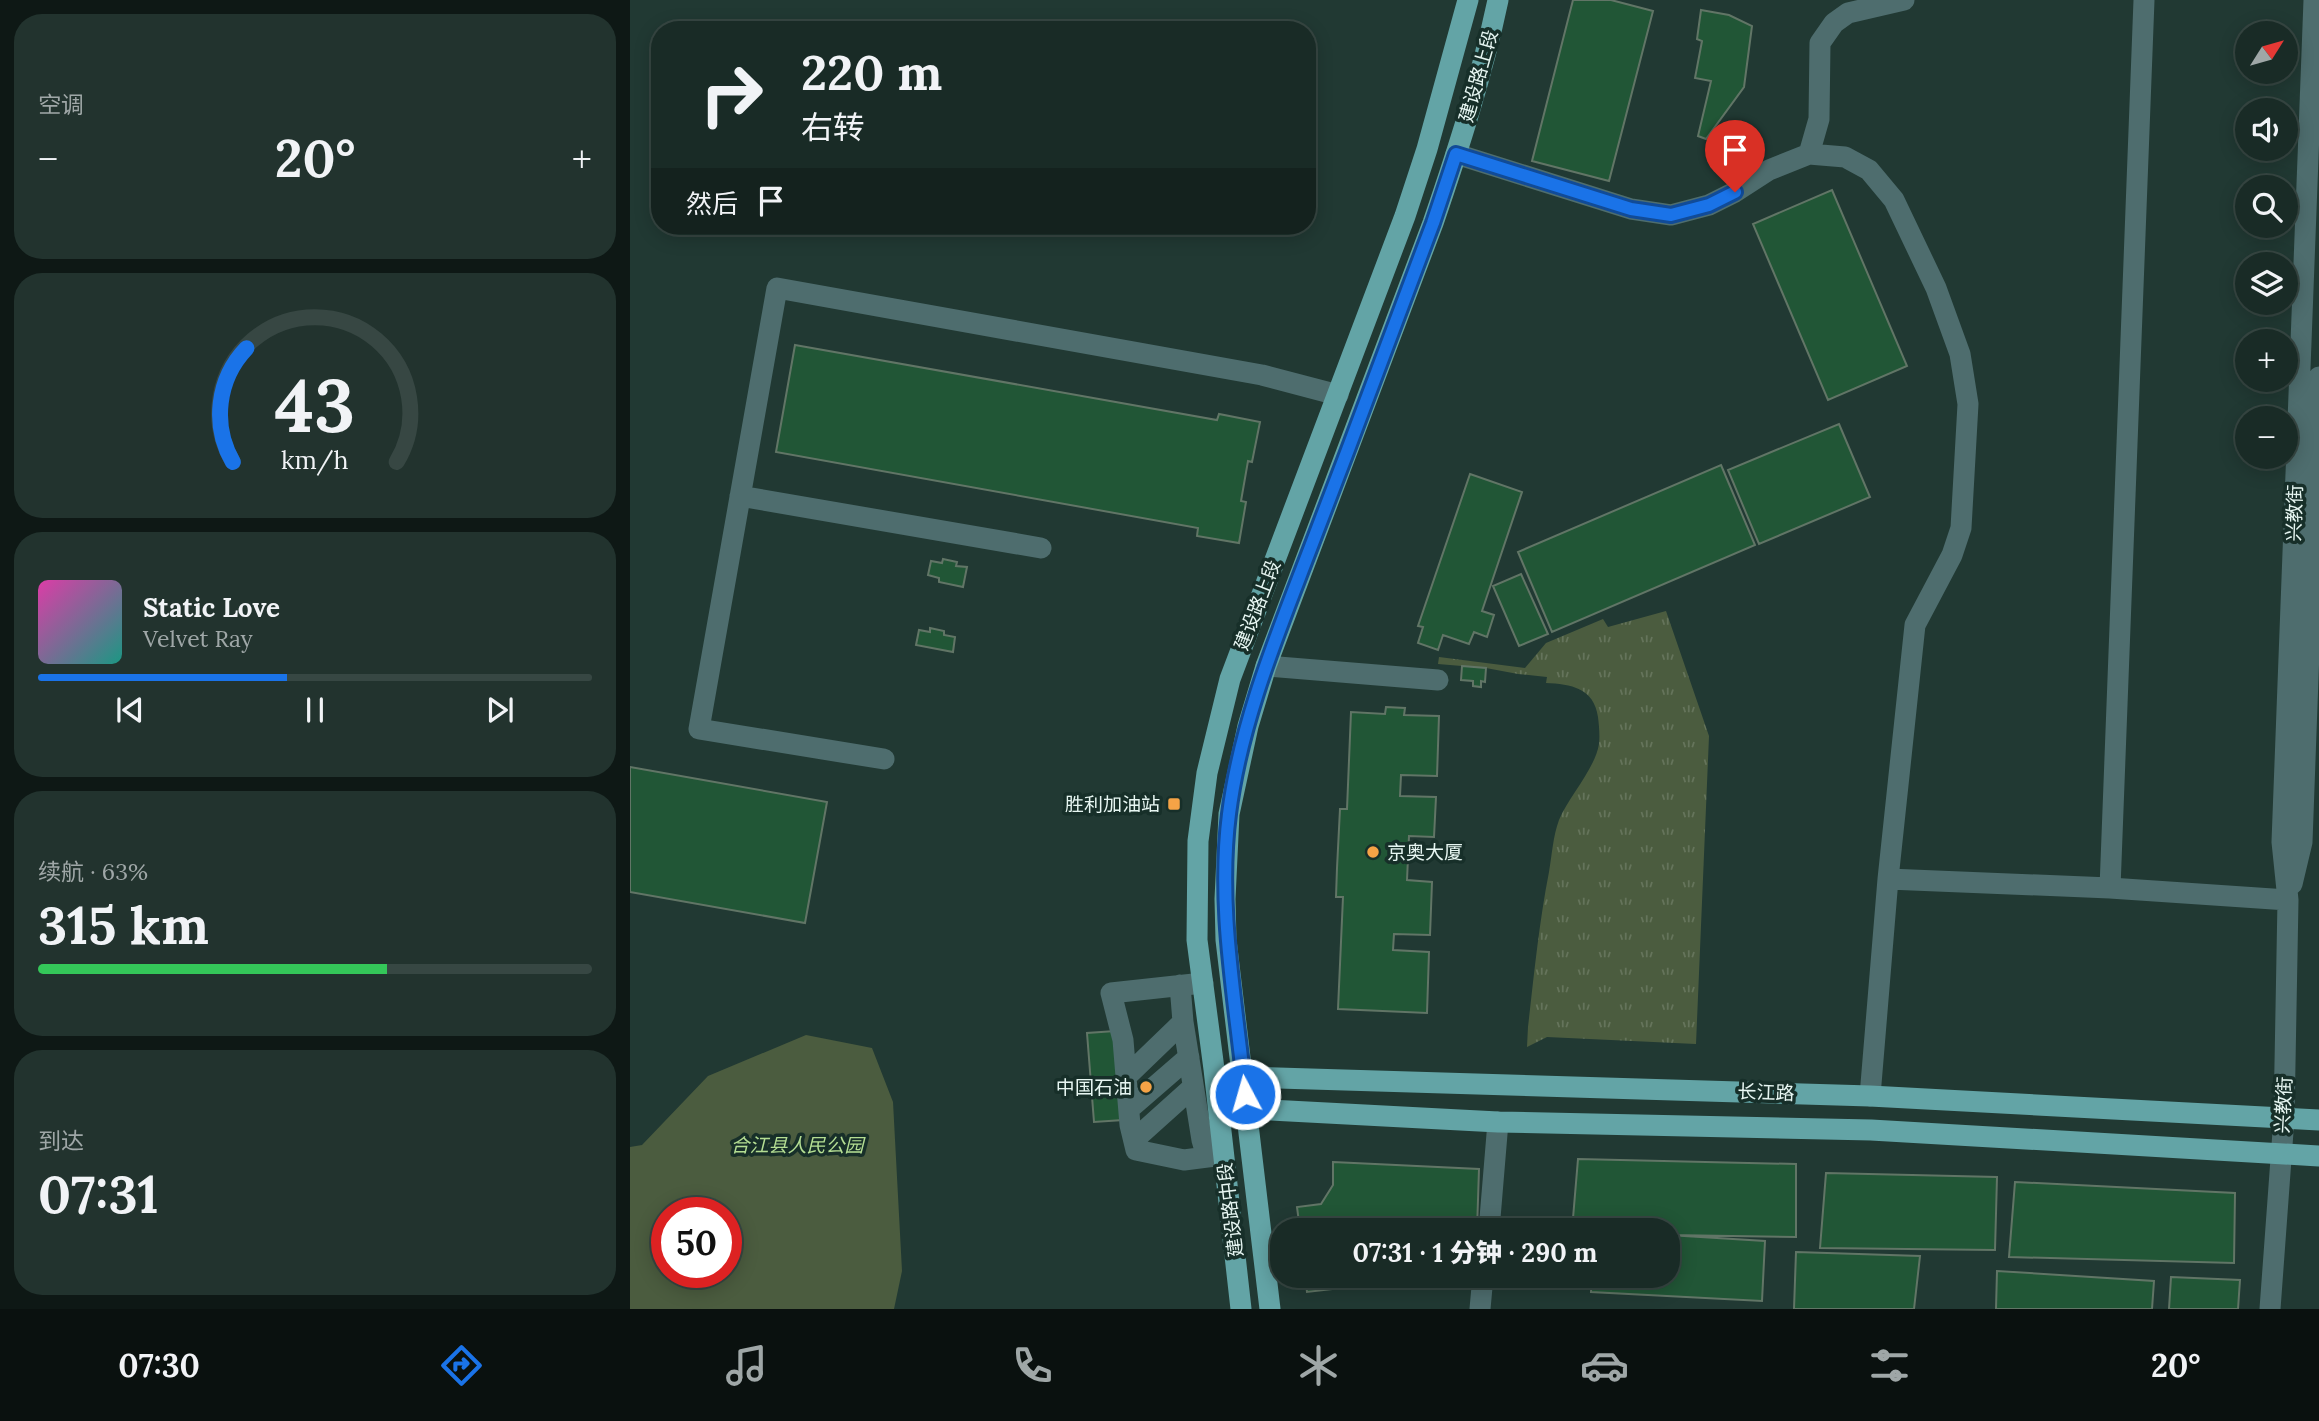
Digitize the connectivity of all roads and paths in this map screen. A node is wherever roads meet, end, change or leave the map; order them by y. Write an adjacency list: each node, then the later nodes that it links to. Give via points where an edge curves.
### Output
1 (1468, 0): 11 (main road, 建设路上段, via 1405,216)
2 (1499, 0): 8 (main road, 建设路上段)
3 (1835, 0): 7 (street)
4 (1905, 0): 7 (street, via 1848,13)
5 (2144, 0): 18 (street)
6 (2314, 0): 19 (street, 兴教街, via 2282,842)
7 (1834, 23): 9 (street, via 1820,43 1819,119)
8 (1456, 154): 9 (street, via 1631,209 1671,215 1709,205 1769,170); 14 (main road, 建设路上段)
9 (1809, 154): 17 (street, via 1845,157 1869,170 1894,200 1936,288 1960,354 1968,404 1961,528 1915,625)
10 (2319, 377): 19 (street, 兴教街, via 2302,842)
11 (1338, 395): 12 (street, via 1262,375 777,288); 20 (main road, 建设路上段, via 1230,679 1213,746 1198,841 1197,940)
12 (740, 496): 13 (street); 16 (street, via 699,729)
13 (1041, 548)
14 (1266, 666): 15 (street); 26 (main road, 建设路上段, via 1237,769 1226,857 1226,940)
15 (1438, 680)
16 (884, 759)
17 (1888, 879): 18 (street); 28 (street)
18 (2110, 888): 19 (street)
19 (2288, 900): 32 (street, 兴教街)
20 (1203, 984): 21 (street); 24 (main road, 建设路上段)
21 (1180, 985): 22 (street); 25 (street, via 1111,993 1123,1040)
22 (1183, 1022): 23 (street); 25 (street)
23 (1189, 1057): 27 (street); 30 (street)
24 (1214, 1069): 26 (main road, 长江路); 29 (main road, 建设路中段)
25 (1126, 1077): 30 (street)
26 (1243, 1077): 28 (main road, 长江路); 31 (main road, 建设路中段)
27 (1193, 1087): 35 (street); 37 (street, via 1202,1140)
28 (1871, 1096): 32 (main road, 长江路)
29 (1217, 1106): 31 (main road, 长江路); 37 (main road, 建设路中段)
30 (1129, 1108): 35 (street)
31 (1246, 1109): 34 (main road, 长江路); 42 (main road, 建设路中段)
32 (2284, 1118): 33 (main road, 长江路); 36 (street, 兴教街)
33 (2319, 1120)
34 (1498, 1122): 36 (main road, 长江路, via 1871,1130); 39 (street)
35 (1134, 1140): 37 (street, via 1136,1150 1184,1160)
36 (2280, 1154): 38 (main road, 长江路); 44 (street, 兴教街)
37 (1215, 1156): 41 (main road, 建设路中段)
38 (2319, 1156)
39 (1490, 1218)
40 (1482, 1288): 43 (street)
41 (1241, 1309)
42 (1270, 1309)
43 (1480, 1309)
44 (2270, 1309)

